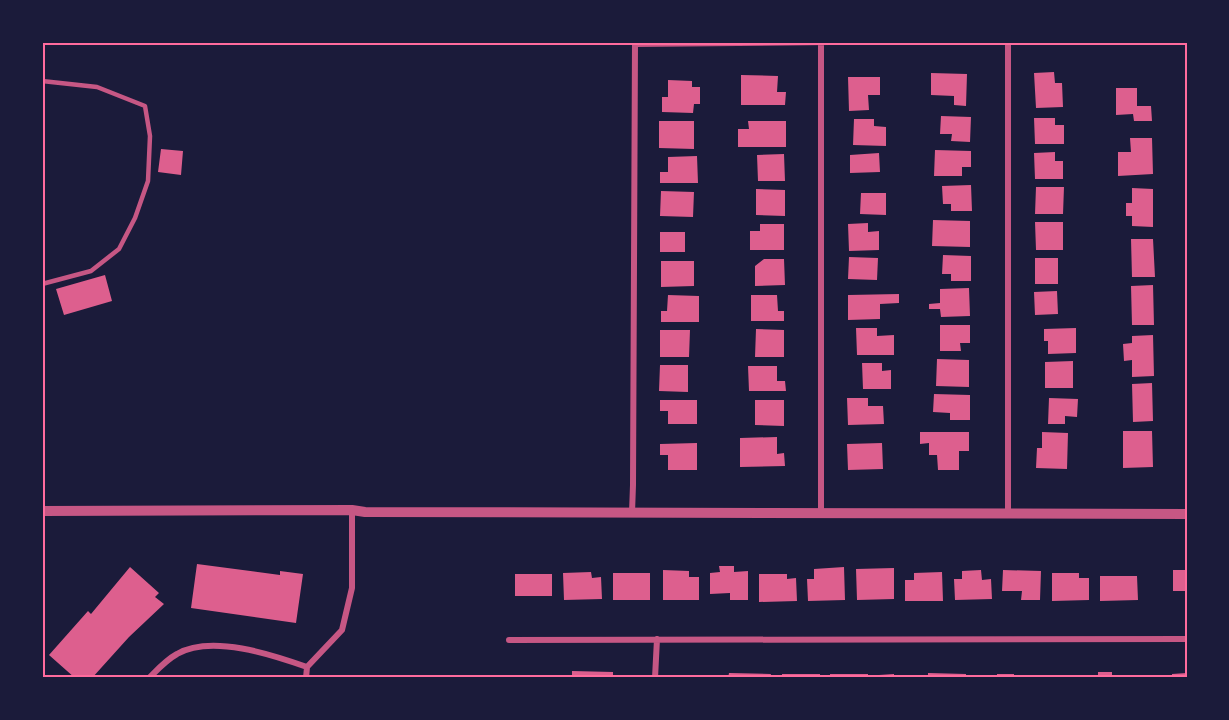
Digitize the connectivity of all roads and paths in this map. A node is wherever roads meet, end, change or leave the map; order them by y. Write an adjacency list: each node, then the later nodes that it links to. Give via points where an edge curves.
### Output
1 (821, 42): 2 (street); 4 (street); 10 (street)
2 (830, 42)
3 (1008, 42): 11 (street)
4 (635, 43): 9 (street)
5 (42, 81): 6 (lane, via 97,87 145,106 150,136 148,181 119,249 91,271)
6 (42, 284)
7 (352, 510): 8 (street); 9 (street); 16 (street, via 352,588 342,630)
8 (42, 511)
9 (632, 513): 10 (street)
10 (820, 513): 11 (street)
11 (1008, 513): 12 (street)
12 (1187, 514)
13 (657, 639): 14 (street); 15 (street); 19 (street)
14 (1187, 639)
15 (509, 640)
16 (307, 667): 17 (street, via 272,655 216,645 177,653); 18 (street)
17 (148, 678)
18 (306, 678)
19 (655, 678)

